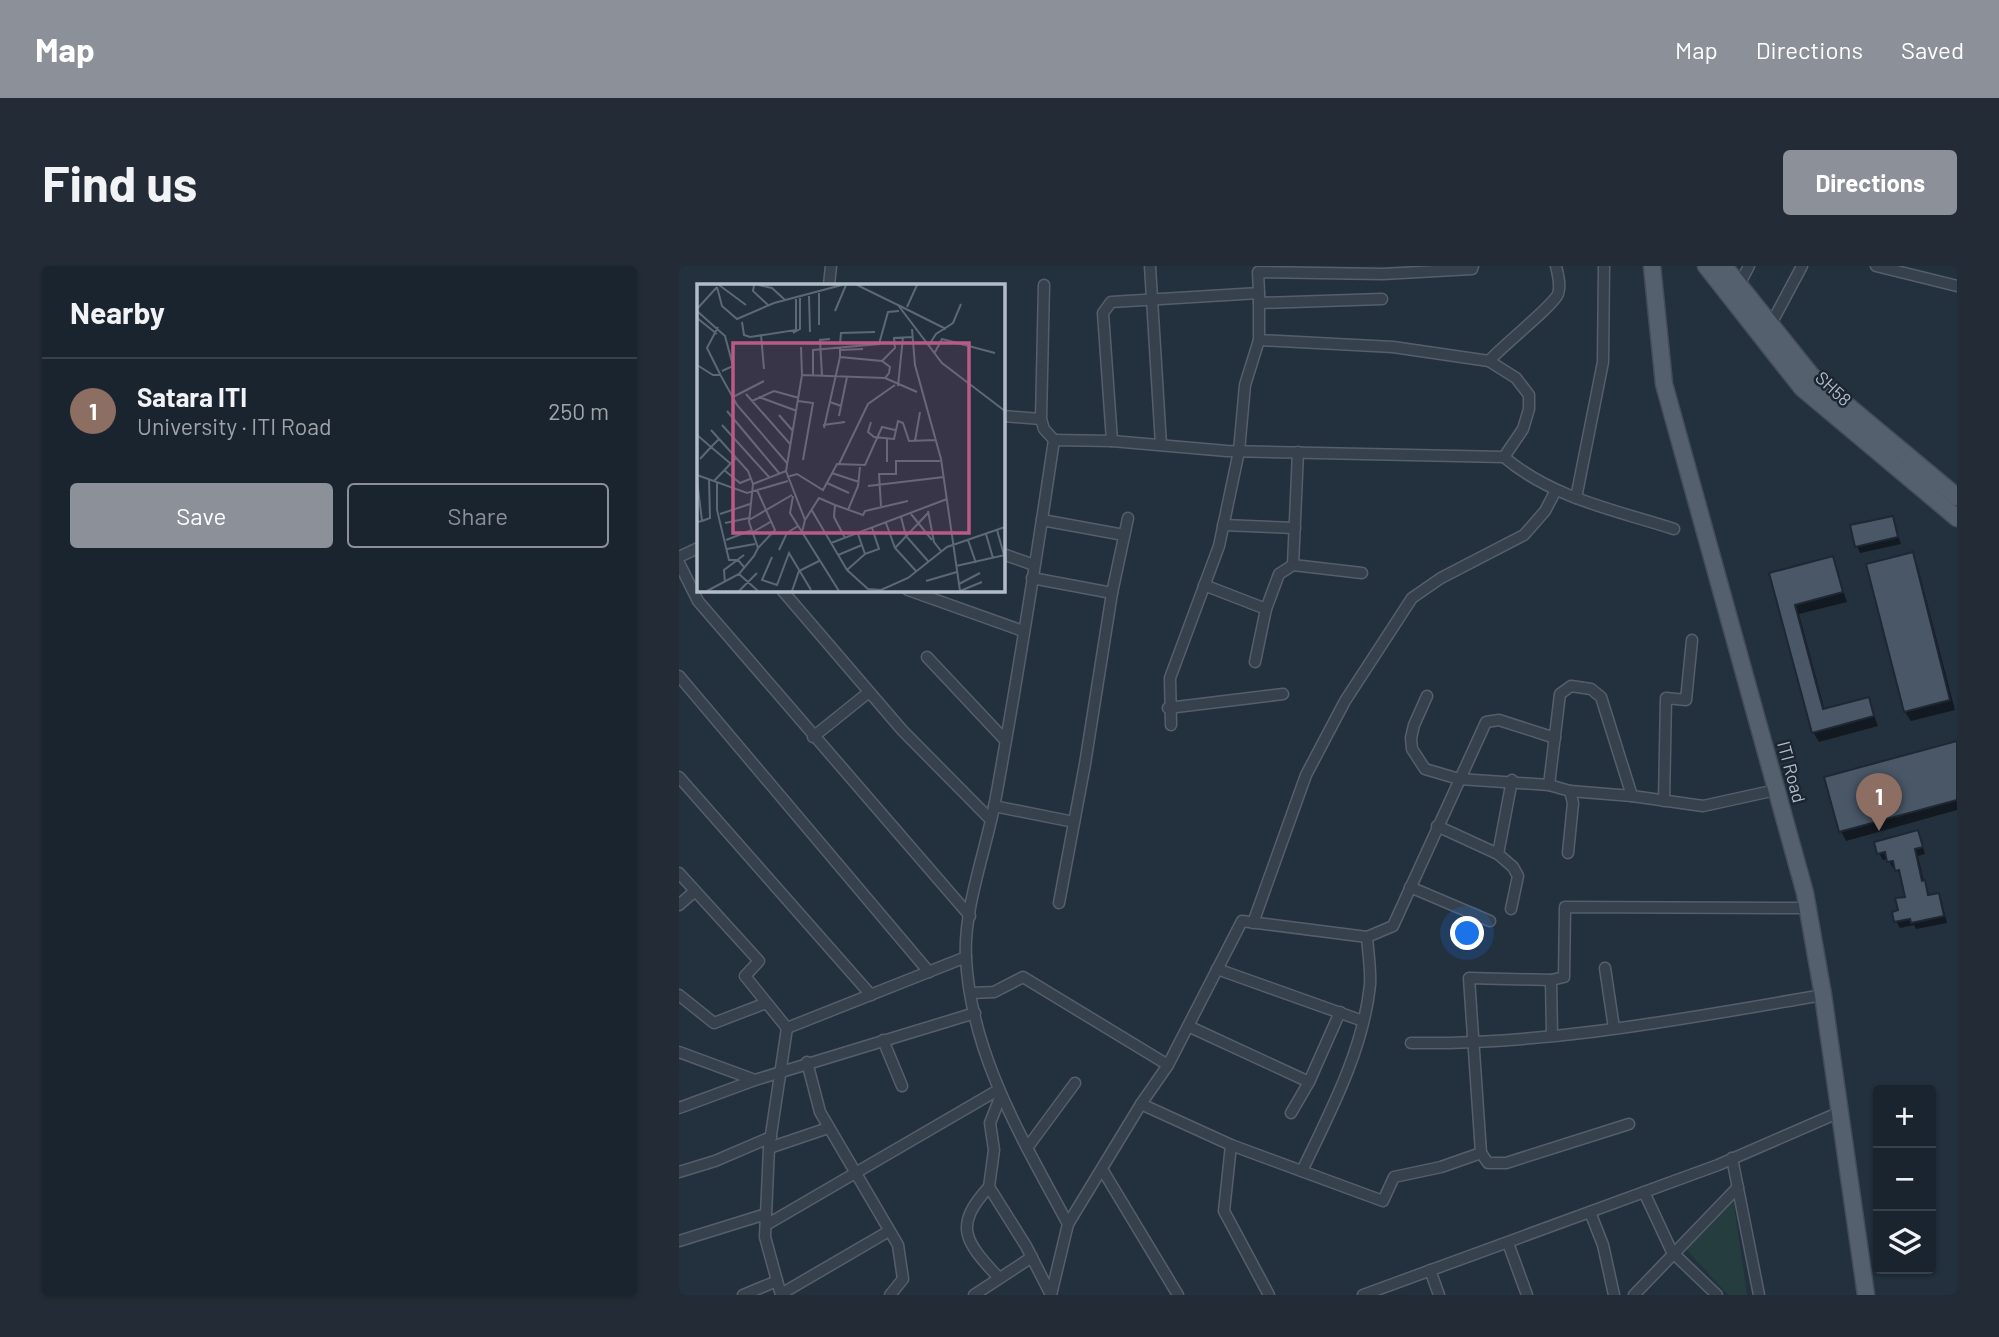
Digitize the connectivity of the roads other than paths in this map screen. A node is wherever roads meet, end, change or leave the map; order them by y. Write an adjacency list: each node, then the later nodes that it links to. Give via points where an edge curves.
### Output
1 (831, 266): 13 (street)
2 (1150, 266): 18 (street)
3 (1473, 266): 12 (street, via 1383,274)
4 (1556, 266): 22 (street, via 1554,301)
5 (1604, 266): 33 (street, via 1603,362)
6 (1652, 266): 71 (main road, ITI Road, via 1664,384)
7 (1706, 266): 35 (main road, SH58 / SH58, via 1802,388)
8 (1724, 266): 15 (main road, SH58 / SH58)
9 (1749, 266): 15 (street)
10 (1802, 266): 20 (street)
11 (1876, 266): 16 (street)
12 (1258, 269): 17 (street)
13 (829, 284)
14 (1044, 285): 24 (street)
15 (1739, 285): 20 (main road, SH58 / SH58)
16 (1957, 286)
17 (1259, 298): 18 (street); 19 (street); 21 (street)
18 (1151, 299): 26 (street, via 1117,300 1105,306 1103,313); 27 (street)
19 (1381, 299)
20 (1770, 326): 32 (main road, SH58 / SH58, via 1811,375)
21 (1259, 340): 22 (street, via 1393,347); 28 (street, via 1245,385)
22 (1489, 361): 30 (street, via 1516,378 1529,395 1523,429)
23 (1005, 416): 24 (street)
24 (1041, 419): 25 (street)
25 (1054, 440): 26 (street); 36 (street)
26 (1112, 441): 27 (street)
27 (1161, 445): 28 (street)
28 (1239, 451): 29 (street); 37 (street)
29 (1298, 452): 30 (street); 38 (street)
30 (1504, 457): 31 (street)
31 (1556, 490): 33 (street); 90 (street, via 1524,535 1412,598 1345,701 1306,775)
32 (1957, 497)
33 (1576, 498): 39 (street)
34 (1128, 518): 40 (street)
35 (1957, 518)
36 (1042, 520): 40 (street); 45 (street)
37 (1223, 524): 38 (street); 49 (street)
38 (1295, 528): 46 (street)
39 (1674, 529)
40 (1124, 535): 52 (street)
41 (697, 548): 43 (street)
42 (1005, 555): 45 (street)
43 (679, 557)
44 (679, 563): 64 (street, via 698,601)
45 (1034, 565): 48 (street)
46 (1293, 565): 47 (street); 53 (street, via 1279,574)
47 (1362, 573)
48 (1032, 578): 52 (street); 54 (street)
49 (1204, 584): 53 (street); 62 (street, via 1174,664)
50 (784, 592): 59 (street)
51 (914, 592): 54 (street)
52 (1112, 593): 77 (street)
53 (1266, 609): 57 (street)
54 (1023, 631): 66 (street)
55 (1692, 640): 74 (street, via 1686,700 1665,698)
56 (927, 657): 66 (street)
57 (1255, 662)
58 (679, 676): 95 (street)
59 (869, 692): 64 (street); 76 (street)
60 (1283, 694): 62 (street)
61 (1427, 696): 68 (street, via 1413,725 1412,749 1429,772)
62 (1168, 708): 63 (street)
63 (1171, 725)
64 (813, 737): 88 (street)
65 (1555, 738): 68 (street, via 1489,720); 70 (street); 73 (street, via 1562,690 1571,686 1597,692)
66 (1005, 740): 75 (street)
67 (679, 777): 99 (street)
68 (1459, 779): 69 (street); 78 (street)
69 (1512, 780): 70 (street); 80 (street)
70 (1549, 785): 72 (street)
71 (1776, 790): 74 (street, via 1703,806); 86 (main road, ITI Road)
72 (1570, 791): 73 (street); 79 (street)
73 (1633, 796): 74 (street)
74 (1664, 801)
75 (994, 806): 76 (street); 77 (street)
76 (991, 820): 88 (street)
77 (1074, 822): 84 (street)
78 (1437, 826): 80 (street); 82 (street)
79 (1568, 853)
80 (1498, 854): 87 (street, via 1518,876)
81 (679, 873): 83 (street)
82 (1411, 887): 89 (street); 91 (street, via 1393,926)
83 (695, 891): 85 (street); 101 (street, via 759,961 745,976)
84 (1059, 902)
85 (679, 905)
86 (1807, 908): 96 (street, via 1565,907 1564,977); 100 (main road, ITI Road)
87 (1511, 909)
88 (970, 916): 92 (street)
89 (1490, 921)
90 (1254, 923): 91 (street); 93 (street, via 1242,921)
91 (1367, 937): 104 (street, via 1370,983)
92 (966, 957): 95 (street); 97 (street)
93 (1217, 968): 102 (street); 105 (street)
94 (1605, 968): 107 (street)
95 (929, 972): 99 (street)
96 (1551, 980): 108 (street); 111 (street, via 1469,978)
97 (971, 993): 103 (street); 114 (street, via 994,992 1023,977)
98 (679, 995): 101 (street, via 714,1023)
99 (871, 995): 106 (street)
100 (1823, 995): 107 (street); 123 (main road, ITI Road)
101 (766, 1003): 106 (street)
102 (1340, 1012): 104 (street); 117 (street)
103 (975, 1013): 109 (street); 120 (street)
104 (1363, 1021): 133 (street)
105 (1188, 1026): 114 (street); 117 (street)
106 (787, 1028): 115 (street)
107 (1614, 1028): 108 (street)
108 (1552, 1035): 111 (street)
109 (883, 1040): 113 (street); 119 (street)
110 (1411, 1043): 111 (street)
111 (1473, 1044): 130 (street)
112 (679, 1052): 116 (street)
113 (807, 1062): 115 (street); 126 (street)
114 (1168, 1065): 121 (street)
115 (781, 1070): 116 (street); 127 (street)
116 (755, 1080): 122 (street)
117 (1309, 1082): 124 (street)
118 (1075, 1083): 129 (street)
119 (902, 1086)
120 (999, 1093): 129 (street); 135 (street); 136 (street, via 990,1123 994,1150)
121 (1141, 1104): 128 (street); 132 (street)
122 (679, 1108)
123 (1840, 1112): 131 (street); 164 (main road, ITI Road)
124 (1291, 1113)
125 (1629, 1124): 130 (street, via 1506,1163 1488,1163)
126 (828, 1128): 127 (street); 135 (street)
127 (770, 1143): 134 (street); 140 (street)
128 (1231, 1145): 133 (street); 156 (street, via 1224,1211)
129 (1027, 1147): 141 (street)
130 (1481, 1153): 133 (street, via 1394,1177 1384,1201)
131 (1732, 1158): 137 (street); 138 (street)
132 (1102, 1169): 141 (street); 155 (street)
133 (1302, 1171)
134 (679, 1172)
135 (853, 1173): 140 (street); 142 (street)
136 (989, 1187): 146 (street); 148 (street, via 968,1215 965,1231)
137 (1738, 1187): 145 (street); 163 (street)
138 (1644, 1192): 139 (street); 145 (street)
139 (1590, 1212): 144 (street); 160 (street, via 1603,1245)
140 (766, 1219): 143 (street); 149 (street, via 765,1237)
141 (1067, 1224): 150 (street)
142 (889, 1231): 152 (street); 153 (street, via 898,1245 903,1279)
143 (679, 1241)
144 (1508, 1243): 147 (street); 159 (street)
145 (1672, 1252): 161 (street); 162 (street)
146 (1032, 1257): 148 (street); 150 (street)
147 (1430, 1270): 157 (street); 158 (street)
148 (998, 1277): 154 (street)
149 (777, 1281): 151 (street); 152 (street)
150 (1051, 1294)
151 (743, 1295)
152 (781, 1295)
153 (890, 1295)
154 (974, 1295)
155 (1178, 1295)
156 (1269, 1295)
157 (1363, 1295)
158 (1439, 1295)
159 (1527, 1295)
160 (1613, 1295)
161 (1634, 1295)
162 (1717, 1295)
163 (1759, 1295)
164 (1866, 1295)

